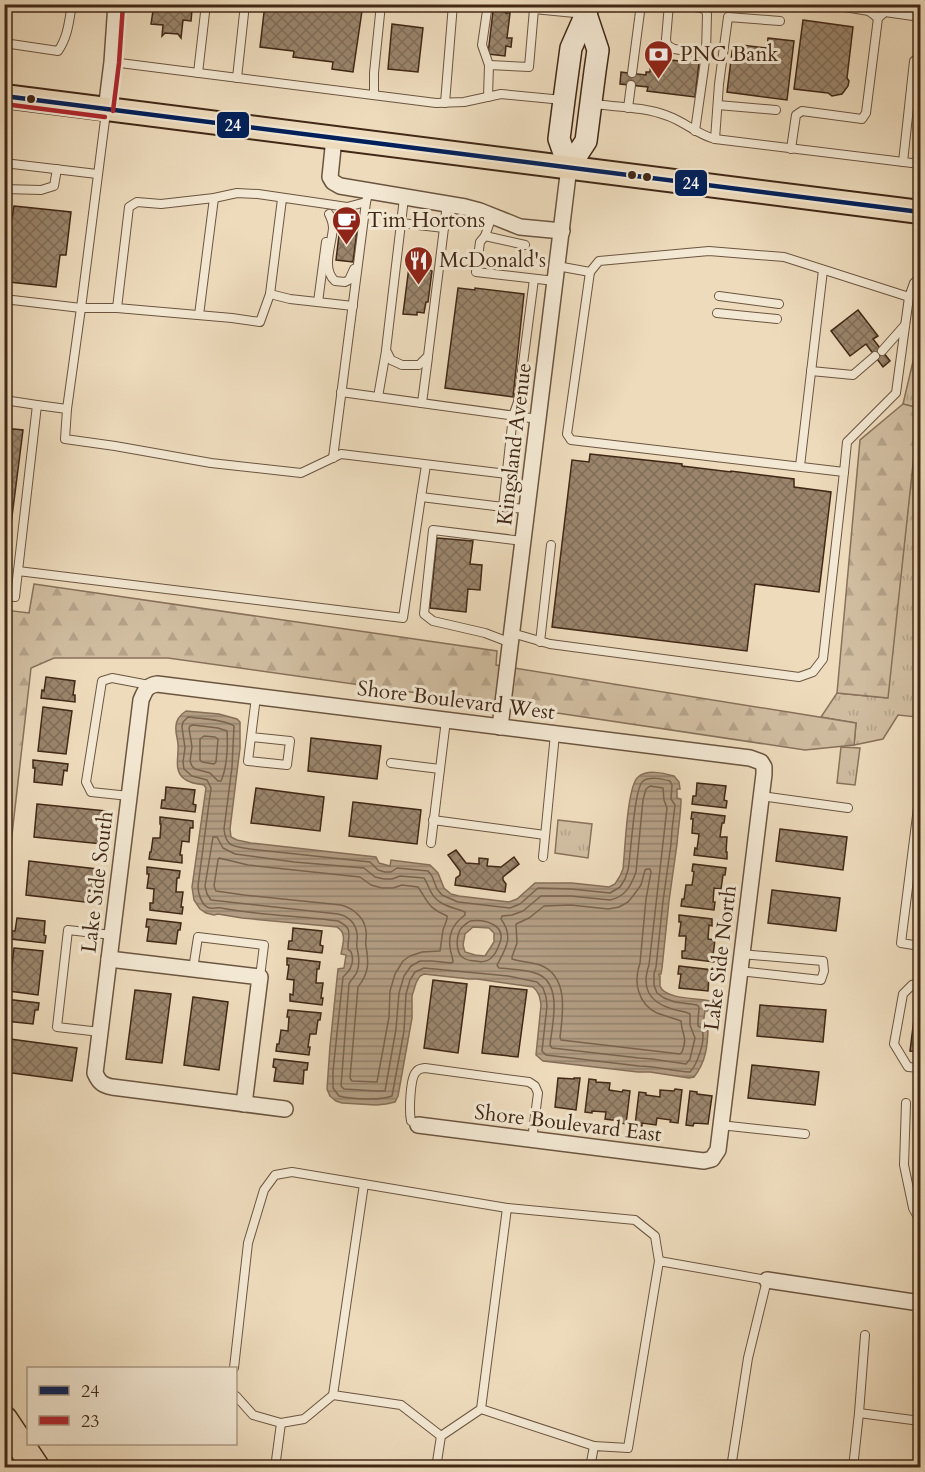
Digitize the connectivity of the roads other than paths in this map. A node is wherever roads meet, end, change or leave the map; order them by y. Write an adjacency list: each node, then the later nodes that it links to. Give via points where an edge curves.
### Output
1 (72, 4): 17 (lane, via 68,28 58,51)
2 (116, 4): 20 (street)
3 (206, 4): 22 (lane)
4 (245, 4): 24 (lane)
5 (381, 4): 26 (lane)
6 (453, 4): 30 (lane)
7 (488, 4): 21 (lane, via 482,45)
8 (641, 4): 23 (lane)
9 (669, 4): 18 (lane, via 667,45)
10 (683, 4): 18 (lane, via 705,9)
11 (826, 4): 15 (lane, via 869,11)
12 (531, 7): 13 (lane); 21 (lane, via 528,67)
13 (587, 9): 29 (street, via 571,48); 31 (street, via 598,50)
14 (921, 17): 15 (lane, via 885,12)
15 (878, 18): 39 (lane, via 866,113 862,119 802,111 796,115)
16 (780, 21): 32 (lane, via 728,17)
17 (4, 43)
18 (706, 54): 36 (lane)
19 (921, 57): 40 (lane, via 914,61)
20 (112, 62): 22 (lane); 34 (street)
21 (489, 65): 28 (lane)
22 (198, 73): 24 (lane)
23 (632, 73)
24 (237, 78): 26 (lane)
25 (631, 85): 33 (lane)
26 (374, 95): 30 (lane)
27 (4, 96): 34 (main road)
28 (488, 97): 29 (lane, via 501,94); 30 (lane)
29 (564, 100): 43 (street, via 559,139)
30 (445, 103)
31 (591, 104): 33 (lane); 43 (street, via 586,141)
32 (718, 105): 35 (lane); 38 (lane)
33 (628, 108): 36 (lane, via 655,111)
34 (106, 110): 37 (main road); 46 (lane)
35 (776, 110)
36 (695, 131): 38 (lane)
37 (334, 138): 43 (main road); 48 (street, via 330,177 340,186)
38 (716, 139): 39 (lane)
39 (791, 149): 40 (lane)
40 (903, 162): 42 (lane)
41 (5, 163): 44 (lane); 45 (lane)
42 (921, 164)
43 (569, 167): 54 (main road); 59 (street, Kingsland Avenue)
44 (57, 169): 46 (lane); 47 (lane, via 54,186 41,190)
45 (4, 172)
46 (97, 174): 74 (lane)
47 (4, 189)
48 (368, 196): 50 (street); 53 (lane, via 347,207); 56 (lane)
49 (214, 198): 51 (lane, via 237,193); 75 (lane, via 161,204 137,202 129,207); 77 (lane)
50 (404, 198): 52 (street); 57 (lane)
51 (282, 199): 53 (lane); 67 (lane)
52 (447, 204): 55 (street); 58 (lane)
53 (330, 209): 56 (lane, via 333,226 329,273 340,282 353,275); 71 (lane)
54 (921, 212)
55 (492, 216): 59 (street, via 520,226); 60 (lane)
56 (364, 219): 73 (lane)
57 (401, 223): 58 (lane); 80 (lane)
58 (444, 228): 81 (lane)
59 (562, 231): 64 (street, Kingsland Avenue)
60 (485, 236): 61 (lane); 65 (lane, via 480,242 476,272)
61 (525, 245)
62 (823, 270): 63 (lane, via 783,257 709,251 599,261); 69 (lane); 82 (lane)
63 (590, 272): 64 (lane); 93 (lane, via 567,434 571,440)
64 (556, 274): 65 (lane); 90 (street, Kingsland Avenue)
65 (534, 279): 89 (lane)
66 (920, 279): 69 (lane, via 914,283)
67 (270, 294): 71 (lane); 77 (lane, via 260,322)
68 (719, 296): 72 (lane)
69 (909, 297): 79 (lane)
70 (4, 298): 74 (lane)
71 (318, 302): 73 (lane)
72 (779, 304)
73 (353, 306): 83 (lane)
74 (81, 308): 75 (lane); 88 (lane)
75 (117, 308): 77 (lane)
76 (717, 313): 78 (lane)
77 (199, 315)
78 (777, 319)
79 (906, 325): 82 (lane, via 853,375); 94 (lane, via 896,393 848,442)
80 (386, 350): 81 (lane, via 391,360 402,365 419,365); 84 (lane)
81 (428, 356): 86 (lane)
82 (811, 370): 93 (lane)
83 (341, 392): 84 (lane); 91 (lane)
84 (378, 397): 86 (lane)
85 (4, 400): 87 (lane)
86 (422, 403): 89 (lane)
87 (37, 405): 88 (lane); 101 (lane)
88 (67, 409): 91 (lane, via 64,439 301,473)
89 (513, 416): 90 (lane); 95 (lane)
90 (538, 419): 98 (street, Kingsland Avenue)
91 (333, 458): 92 (lane, via 341,454)
92 (426, 465): 95 (lane); 96 (lane)
93 (800, 466): 94 (lane)
94 (844, 472): 104 (lane, via 823,659 813,672 799,677)
95 (507, 474): 97 (lane)
96 (421, 497): 97 (lane); 101 (lane, via 403,618)
97 (503, 507): 98 (lane)
98 (527, 509): 99 (street, Kingsland Avenue)
99 (523, 541): 103 (street, Kingsland Avenue); 103 (lane, via 433,530 424,614 433,621)
100 (550, 545): 104 (lane)
101 (18, 571): 102 (lane, via 15,597)
102 (4, 596)
103 (511, 638): 104 (lane); 108 (street, Kingsland Avenue)
104 (540, 642)
105 (148, 687): 106 (street, Shore Boulevard West, via 157,684); 115 (street, Lake Side South, via 141,700); 115 (lane, via 112,678 102,681 86,782 90,792)
106 (256, 697): 107 (street, Shore Boulevard West); 110 (lane)
107 (446, 720): 108 (street, Shore Boulevard West); 113 (lane)
108 (500, 727): 109 (street, Shore Boulevard West)
109 (555, 734): 111 (street, Shore Boulevard West); 119 (lane)
110 (251, 736): 110 (lane, via 248,761 287,765 290,741)
111 (761, 762): 116 (street, Lake Side North)
112 (391, 763): 113 (lane)
113 (440, 769): 118 (lane)
114 (921, 792): 123 (lane, via 901,943)
115 (129, 796): 122 (street, Lake Side South)
116 (761, 796): 117 (lane); 124 (street, Lake Side North)
117 (848, 808)
118 (433, 820): 119 (lane); 120 (lane)
119 (545, 835): 121 (lane)
120 (431, 843)
121 (543, 856)
122 (112, 935): 125 (street, Lake Side South); 130 (lane, via 68,930 57,1027)
123 (921, 946)
124 (741, 954): 127 (street, Lake Side North); 127 (lane, via 823,961 824,971 822,980)
125 (109, 958): 126 (street); 130 (street, Lake Side South)
126 (193, 969): 128 (street); 128 (lane, via 198,937 264,945)
127 (739, 971): 136 (street, Lake Side North)
128 (260, 977): 133 (street)
129 (921, 982): 131 (lane, via 903,994 894,1044 908,1067)
130 (100, 1032): 133 (street, Lake Side South, via 95,1073 104,1086)
131 (921, 1068)
132 (906, 1103): 142 (lane, via 904,1165 913,1208)
133 (244, 1104): 134 (street)
134 (285, 1109)
135 (418, 1125): 138 (street, Shore Boulevard East); 138 (lane, via 411,1120 410,1112 414,1074 425,1068 535,1086 538,1093)
136 (720, 1125): 137 (lane); 139 (street, Lake Side North, via 718,1150)
137 (805, 1134)
138 (532, 1140): 139 (street, Shore Boulevard East)
139 (712, 1159)
140 (364, 1184): 141 (lane); 147 (lane, via 292,1172 275,1175 264,1190 248,1243); 148 (lane)
141 (507, 1208): 143 (lane, via 635,1220 655,1236); 150 (lane)
142 (921, 1221)
143 (659, 1261): 144 (lane); 156 (lane, via 628,1448)
144 (767, 1280): 145 (street); 161 (lane, via 748,1358)
145 (921, 1303)
146 (865, 1335): 151 (lane)
147 (234, 1367)
148 (333, 1395): 154 (lane, via 304,1419); 155 (lane, via 401,1405)
149 (237, 1397): 154 (lane, via 253,1415)
150 (481, 1409): 155 (lane); 156 (lane)
151 (859, 1413): 153 (lane); 162 (lane)
152 (4, 1420): 157 (highway)
153 (921, 1421)
154 (281, 1423): 158 (lane)
155 (441, 1436): 159 (lane)
156 (594, 1446): 160 (lane)
157 (36, 1467)
158 (275, 1467)
159 (436, 1467)
160 (590, 1467)
161 (731, 1467)
162 (853, 1467)

